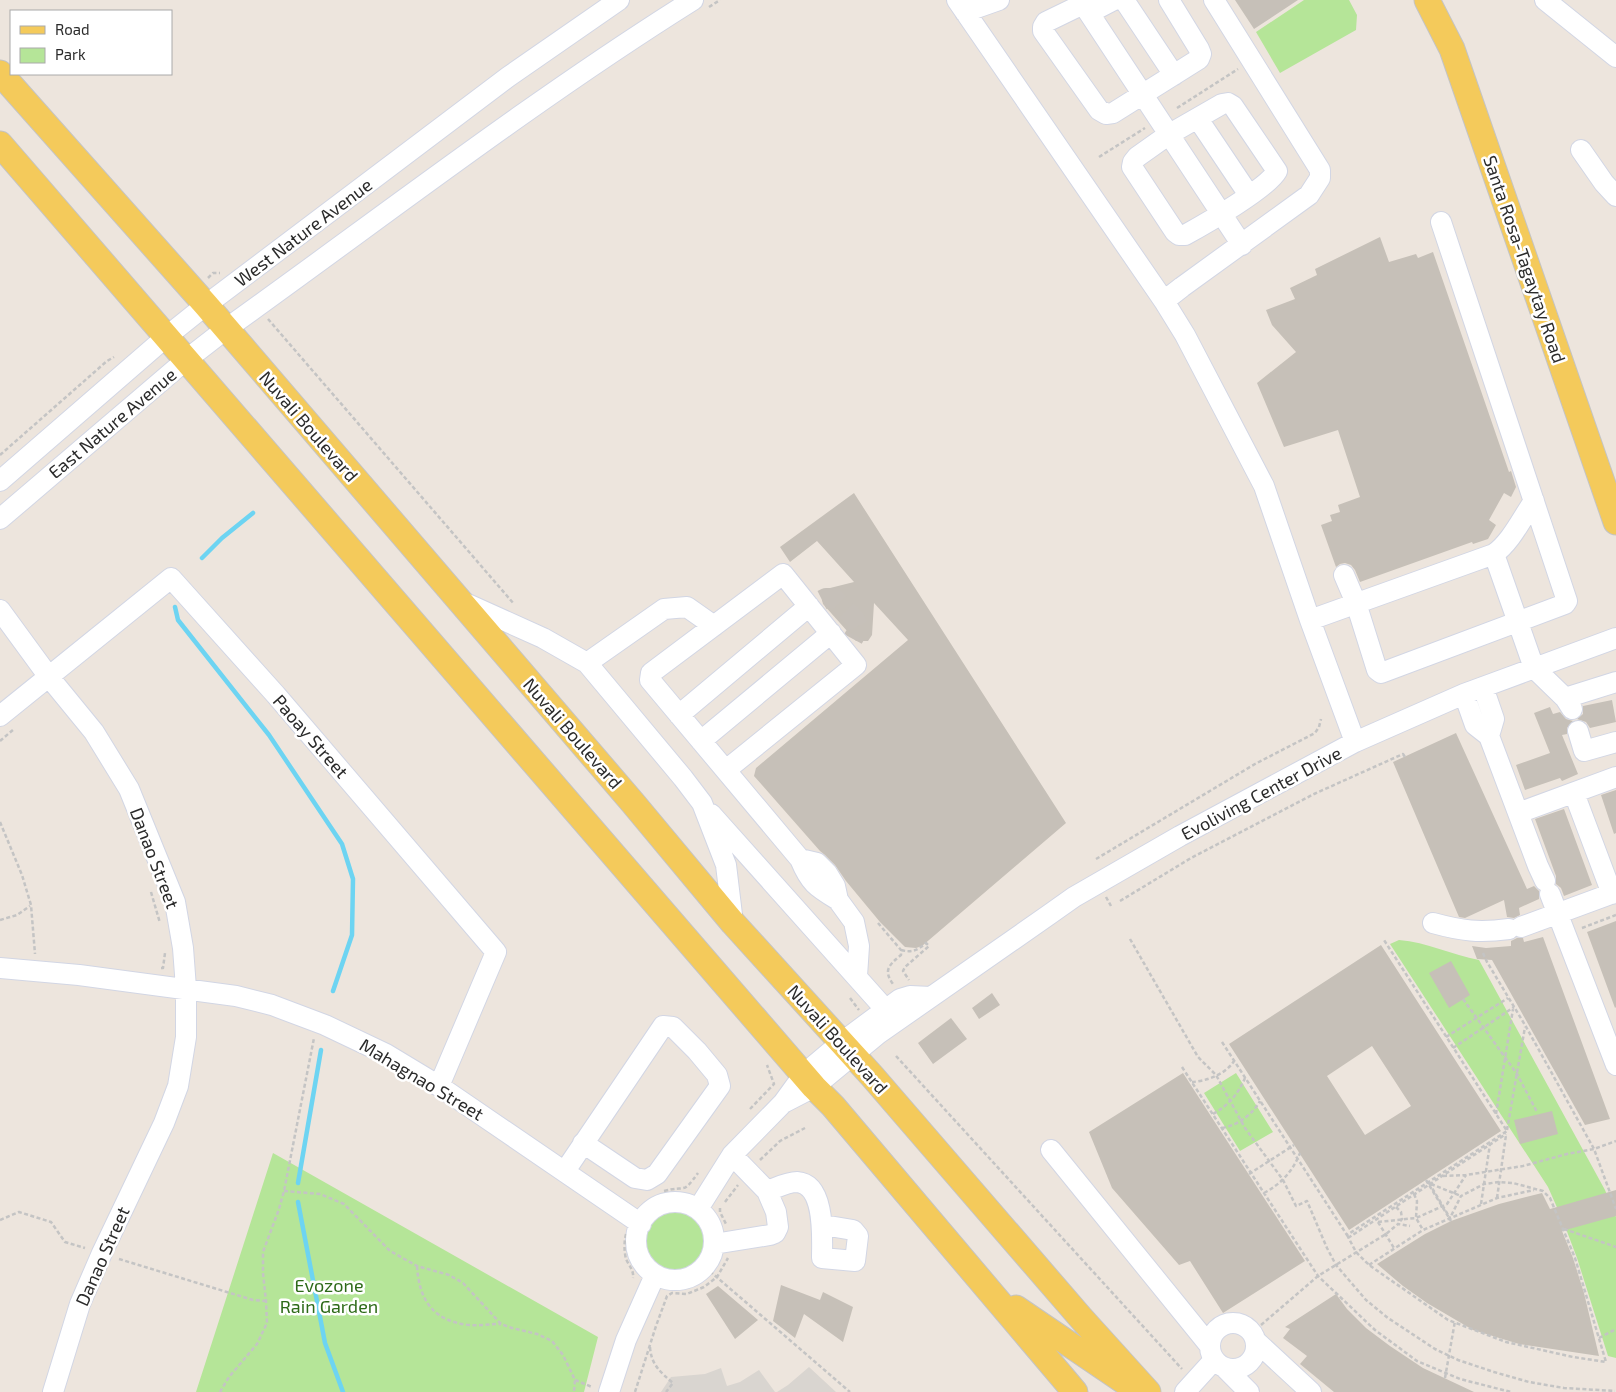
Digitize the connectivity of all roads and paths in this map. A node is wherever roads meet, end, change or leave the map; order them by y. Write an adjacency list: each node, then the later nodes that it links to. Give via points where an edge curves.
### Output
1 (619, 0): 26 (street, West Nature Avenue, via 508,77)
2 (693, 0): 27 (street, West Nature Avenue, via 542,100)
3 (999, 0): 10 (street)
4 (1114, 0): 11 (street)
5 (1124, 0): 14 (street)
6 (1170, 0): 14 (street, via 1201,54)
7 (1214, 0): 24 (street, via 1320,170 1320,178 1309,195)
8 (1545, 0): 12 (street)
9 (1432, 2): 35 (main road, Santa Rosa-Tagaytay Road, via 1452,49)
10 (961, 6): 25 (street)
11 (1085, 6): 15 (street); 15 (street, via 1046,22 1043,31 1099,110 1113,113)
12 (1616, 57)
13 (0, 73): 26 (main road, Nuvali Boulevard)
14 (1174, 75): 15 (street)
15 (1142, 95): 17 (street)
16 (1198, 119): 17 (street); 20 (street); 20 (street, via 1222,104 1233,106 1277,171 1271,180)
17 (1168, 135): 22 (street); 22 (street, via 1137,157 1132,167 1174,232 1185,236)
18 (0, 144): 28 (main road)
19 (1581, 150): 21 (street)
20 (1249, 195): 22 (street)
21 (1616, 196)
22 (1221, 214): 24 (street)
23 (1441, 222): 33 (street)
24 (1242, 245): 25 (street)
25 (1164, 301): 42 (street, via 1264,486)
26 (206, 305): 27 (main road, Nuvali Boulevard); 28 (street, West Nature Avenue)
27 (226, 329): 30 (street, East Nature Avenue); 38 (main road, Nuvali Boulevard)
28 (166, 337): 30 (main road); 32 (street, West Nature Avenue)
29 (121, 353): 31 (path, via 107,361)
30 (186, 360): 34 (street, East Nature Avenue); 115 (main road)
31 (0, 455)
32 (0, 481)
33 (1534, 500): 36 (street, via 1509,539); 43 (street, via 1567,601)
34 (0, 519)
35 (1616, 522)
36 (1494, 554): 39 (street); 43 (street)
37 (1344, 575): 39 (street)
38 (457, 599): 47 (street, via 543,638); 77 (main road, Nuvali Boulevard)
39 (1356, 603): 42 (street); 43 (street, via 1377,670 1381,673)
40 (814, 605): 44 (street, via 783,574); 46 (street); 53 (street)
41 (0, 610): 49 (street, Danao Street)
42 (1310, 620): 60 (street)
43 (1517, 622): 48 (street)
44 (714, 626): 47 (street, via 687,608 664,609); 53 (street, via 651,673 650,680)
45 (1616, 638): 48 (street, Evoliving Center Drive)
46 (842, 640): 59 (street); 63 (street, via 856,665)
47 (587, 663): 66 (street)
48 (1534, 668): 50 (street, via 1568,703); 51 (street, Evoliving Center Drive)
49 (49, 677): 55 (street, Paoay Street); 92 (street, Danao Street, via 94,732 129,789 174,902 183,948); 118 (street, Paoay Street, via 171,578 276,695 496,952)
50 (1616, 682)
51 (1483, 687): 52 (street, Evoliving Center Drive); 57 (street, via 1494,719)
52 (1464, 694): 57 (street, via 1476,725); 60 (street, Evoliving Center Drive)
53 (679, 714): 59 (street)
54 (1321, 719): 69 (path, via 1314,733 1254,764)
55 (7, 722): 58 (path)
56 (1578, 731): 61 (street, via 1584,751)
57 (1489, 736): 67 (street)
58 (0, 740)
59 (701, 741): 63 (street)
60 (1355, 742): 94 (street, Evoliving Center Drive, via 1074,897)
61 (1616, 742)
62 (1405, 757): 72 (path, via 1403,754 1314,794 1191,858)
63 (726, 770): 90 (street, via 800,859 817,863 827,873 835,886 838,900 854,922 859,946)
64 (1616, 778): 65 (street)
65 (1574, 793): 67 (street); 71 (street)
66 (702, 803): 77 (street, via 726,865); 90 (street)
67 (1518, 813): 74 (street)
68 (0, 822): 73 (path)
69 (1096, 859)
70 (150, 890): 80 (path)
71 (1614, 893): 74 (street)
72 (1120, 900)
73 (31, 905): 76 (path); 89 (path)
74 (1558, 913): 79 (street, via 1515,928 1476,932); 110 (street)
75 (1616, 916): 81 (path)
76 (0, 920)
77 (733, 923): 106 (main road, Nuvali Boulevard)
78 (878, 923): 84 (path)
79 (1433, 923)
80 (160, 926)
81 (1579, 929)
82 (1130, 939): 113 (path, via 1198,1057)
83 (1384, 940): 103 (path)
84 (901, 950): 91 (path, via 914,951 926,943 929,946 905,967 903,971); 93 (path, via 901,955 888,970)
85 (165, 951): 87 (path, via 163,968)
86 (1483, 953): 95 (path)
87 (153, 967)
88 (0, 968): 89 (street, Mahagnao Street)
89 (36, 971): 92 (street, Mahagnao Street)
90 (857, 976): 98 (street)
91 (910, 981)
92 (186, 988): 100 (street, Mahagnao Street, via 272,1005); 182 (street, Danao Street, via 186,1037 178,1086 164,1123)
93 (897, 990)
94 (931, 997): 98 (street, Evoliving Center Drive, via 910,996); 106 (street, Evoliving Center Drive, via 878,1034)
95 (1508, 998): 97 (path); 99 (path)
96 (1464, 999): 99 (path)
97 (1514, 1007): 101 (path); 102 (path); 108 (path)
98 (886, 1010): 106 (street, Evoliving Center Drive)
99 (1477, 1018): 102 (path); 103 (path)
100 (318, 1022): 118 (street, Mahagnao Street, via 386,1054); 150 (path)
101 (1525, 1026): 112 (path); 132 (path)
102 (1484, 1027): 105 (path); 108 (path)
103 (1446, 1037): 105 (path)
104 (1222, 1042): 109 (path)
105 (1453, 1048): 124 (path)
106 (847, 1049): 115 (street, Evoliving Center Drive); 212 (main road, Nuvali Boulevard)
107 (896, 1056): 200 (path)
108 (1505, 1058): 112 (path); 124 (path)
109 (1234, 1061): 113 (path, via 1228,1069); 114 (path)
110 (1616, 1065)
111 (1182, 1067): 116 (path)
112 (1517, 1074): 122 (path); 127 (path)
113 (1216, 1075): 116 (path); 120 (path)
114 (1245, 1078): 119 (path); 120 (path)
115 (809, 1080): 135 (street, Evoliving Center Drive); 190 (main road)
116 (1192, 1082): 123 (path)
117 (774, 1084): 121 (path)
118 (440, 1086): 138 (street, Mahagnao Street)
119 (1260, 1101): 125 (path); 136 (path)
120 (1231, 1102): 123 (path); 125 (path)
121 (750, 1110)
122 (1537, 1112)
123 (1213, 1114): 126 (path)
124 (1496, 1114): 127 (path)
125 (1241, 1121): 126 (path); 144 (path)
126 (1222, 1128): 153 (path)
127 (1506, 1132): 130 (path); 137 (path); 145 (path)
128 (1616, 1141): 132 (path)
129 (584, 1143): 129 (street, via 635,1178 647,1180 657,1174 720,1086 716,1075 673,1027 663,1026); 138 (street)
130 (1490, 1144): 139 (path); 143 (path)
131 (1294, 1145): 141 (path, bridge)
132 (1594, 1149): 137 (path); 164 (path)
133 (1051, 1150): 198 (street)
134 (1300, 1153): 136 (path)
135 (732, 1156): 151 (street); 163 (street, Evoliving Center Drive)
136 (1297, 1159): 144 (path); 177 (path)
137 (1501, 1169): 139 (path); 146 (path)
138 (564, 1171): 170 (street, Mahagnao Street)
139 (1486, 1172): 142 (path); 147 (path)
140 (698, 1173): 152 (path, via 688,1187)
141 (1248, 1174)
142 (1466, 1175): 143 (path); 154 (path)
143 (1442, 1176): 145 (path)
144 (1283, 1180): 153 (path); 183 (path, via 1296,1206 1307,1201)
145 (1428, 1182): 148 (path); 154 (path); 158 (path); 161 (path); 166 (path, bridge)
146 (1499, 1182): 147 (path); 149 (path); 157 (path)
147 (1484, 1184): 156 (path); 159 (path)
148 (1424, 1187): 155 (path); 158 (path)
149 (1536, 1190): 157 (path); 174 (path, via 1543,1191 1550,1198)
150 (284, 1191): 185 (path, via 320,1194 344,1204 390,1251); 191 (path, via 263,1252)
151 (767, 1191): 172 (street, via 799,1182 809,1188 817,1198); 178 (street, via 776,1212 778,1227 775,1233)
152 (660, 1192)
153 (1264, 1193): 188 (path)
154 (1454, 1193): 156 (path); 161 (path)
155 (1414, 1194): 160 (path); 165 (path)
156 (1461, 1196): 166 (path)
157 (1497, 1198): 159 (path)
158 (1398, 1202): 177 (path)
159 (1481, 1205): 166 (path)
160 (1396, 1206): 168 (path); 169 (path)
161 (1443, 1206): 165 (path); 166 (path)
162 (720, 1208): 178 (path, via 728,1228)
163 (698, 1209): 170 (street, via 686,1203 661,1204); 178 (street)
164 (1616, 1209)
165 (1416, 1218): 169 (path); 175 (path)
166 (1451, 1219): 175 (path)
167 (0, 1220): 182 (path, via 19,1212 51,1222 65,1242)
168 (1377, 1220): 169 (path); 176 (path); 177 (path)
169 (1402, 1220): 171 (path)
170 (636, 1221): 187 (street, via 637,1251 647,1269); 189 (path, via 624,1240 626,1257 634,1272)
171 (1398, 1224): 173 (path); 176 (path)
172 (823, 1225)
173 (1410, 1226)
174 (1564, 1229): 179 (path); 196 (path)
175 (1423, 1230): 180 (path)
176 (1386, 1234): 180 (path); 181 (path)
177 (1347, 1236): 181 (path)
178 (722, 1243): 186 (street, via 710,1260); 186 (path, via 727,1261)
179 (1616, 1247)
180 (1394, 1248): 184 (path)
181 (1356, 1252): 183 (path); 184 (path)
182 (102, 1253): 191 (path, via 253,1300); 203 (street, Danao Street, via 80,1304)
183 (1336, 1265): 188 (path); 202 (path, via 1366,1300 1388,1318 1458,1360 1529,1382)
184 (1369, 1265): 196 (path, via 1448,1320 1506,1342 1606,1362)
185 (417, 1266): 193 (path, via 462,1283); 193 (path, via 418,1284 423,1295 429,1306 441,1316 470,1325)
186 (711, 1272): 187 (street, via 673,1281); 197 (path, via 704,1287 687,1294 667,1296); 209 (path)
187 (655, 1275): 201 (street)
188 (1318, 1276): 195 (path); 215 (path, via 1376,1330 1418,1361 1460,1379)
189 (630, 1285)
190 (991, 1292): 210 (main road); 211 (main road)
191 (266, 1301): 204 (path, via 267,1323 257,1344 228,1377)
192 (1455, 1321): 199 (path, bridge)
193 (500, 1324): 205 (path, via 552,1340 575,1380)
194 (1616, 1328): 196 (path)
195 (1254, 1337): 198 (street, via 1254,1358 1242,1368 1234,1370); 198 (street, via 1241,1324 1226,1324 1214,1332); 214 (street)
196 (1599, 1338)
197 (650, 1344): 207 (path); 208 (path, via 651,1358 672,1383)
198 (1217, 1358): 200 (street); 213 (street)
199 (1445, 1378)
200 (1190, 1387)
201 (601, 1390): 206 (path)
202 (1615, 1391)
203 (53, 1392)
204 (220, 1392)
205 (574, 1392)
206 (591, 1392)
207 (635, 1392)
208 (666, 1392)
209 (850, 1392)
210 (1075, 1392)
211 (1140, 1392)
212 (1148, 1392)
213 (1249, 1392)
214 (1311, 1392)
215 (1511, 1392)

